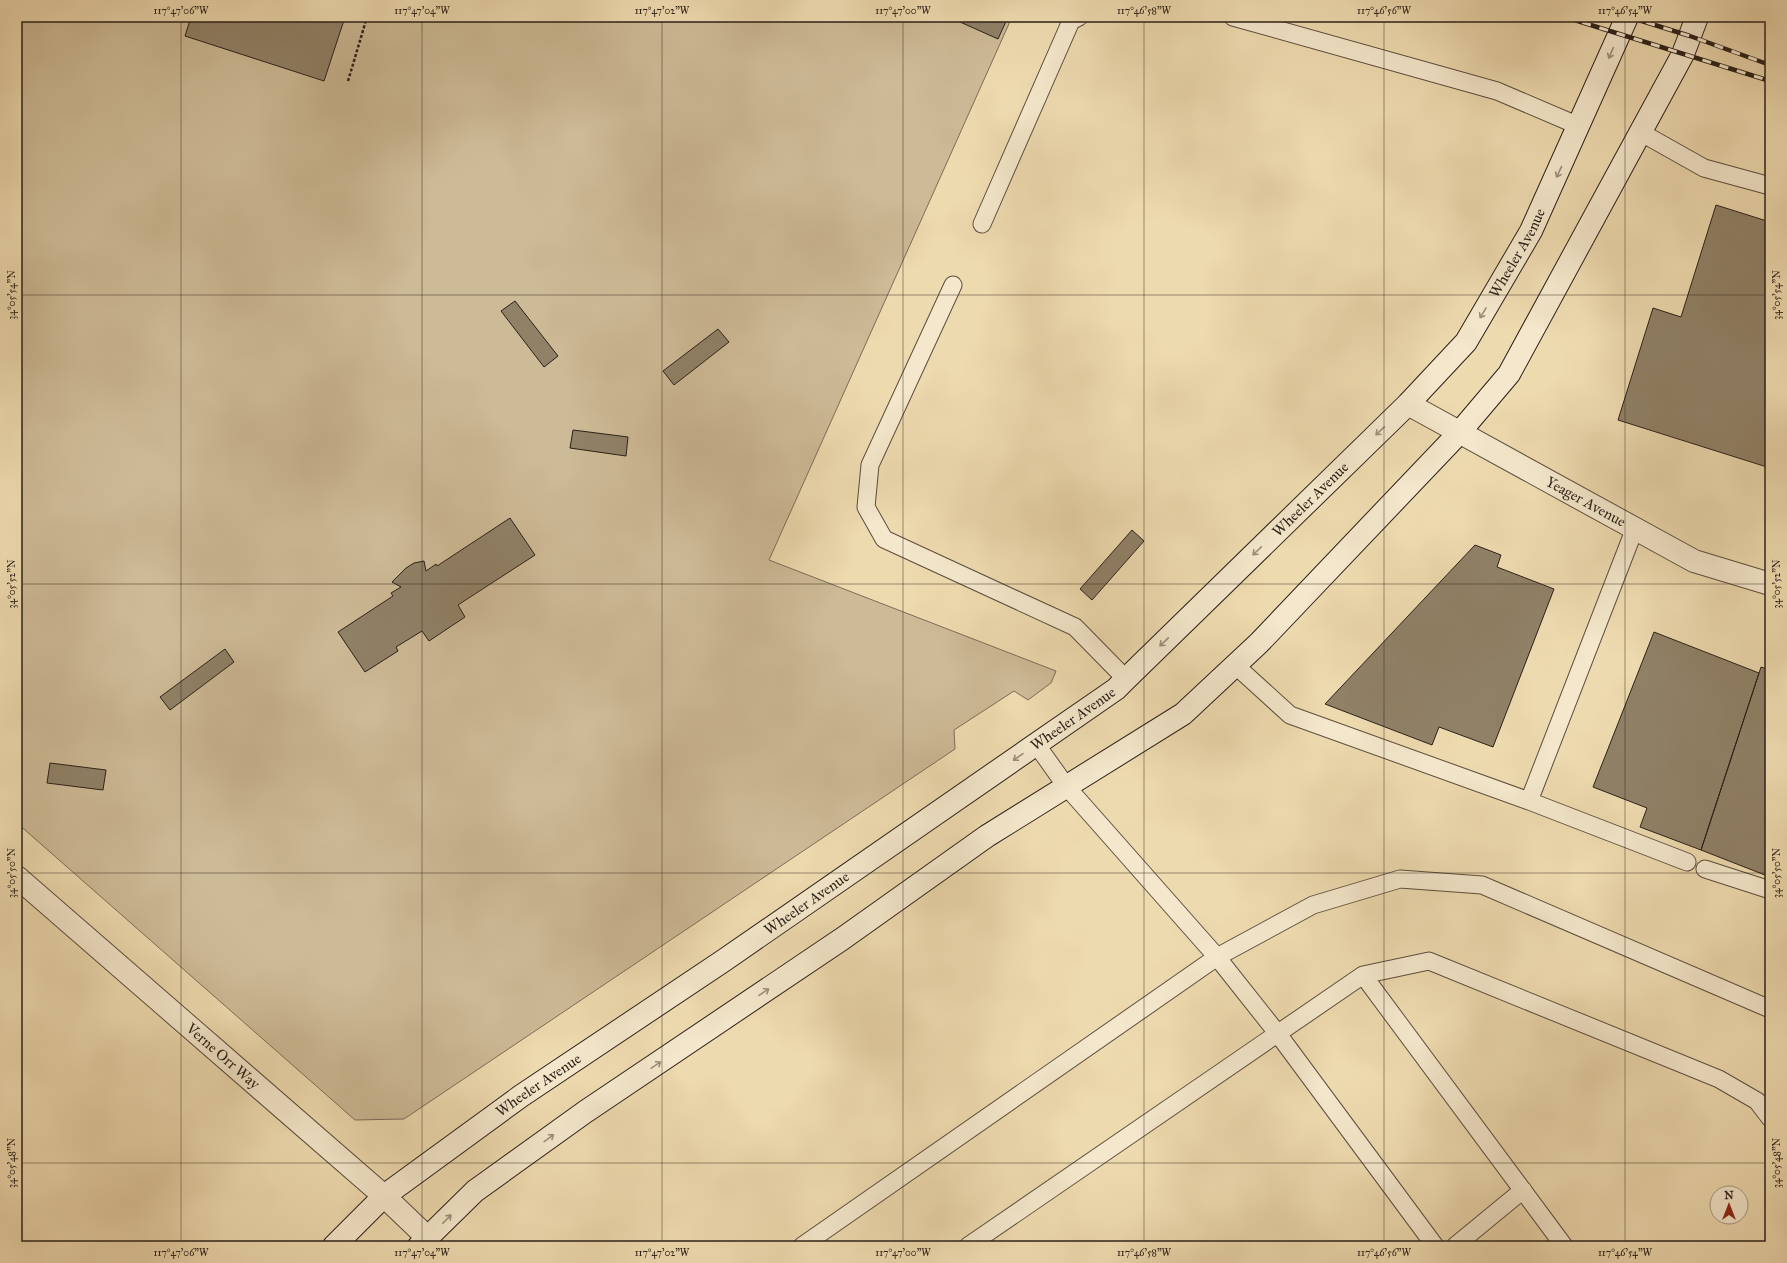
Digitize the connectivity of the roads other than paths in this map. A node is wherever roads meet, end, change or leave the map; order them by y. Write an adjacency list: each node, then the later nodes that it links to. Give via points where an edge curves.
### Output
1 (1079, 17): 8 (lane, via 1071,21)
2 (1233, 17): 5 (lane, via 1497,92)
3 (1627, 17): 5 (street, Wheeler Avenue, one-way to 5)
4 (1697, 17): 6 (street, via 1683,54)
5 (1579, 126): 10 (street, Wheeler Avenue, one-way to 10, via 1531,231 1466,342)
6 (1640, 132): 7 (lane, via 1704,168); 11 (street, via 1509,374)
7 (1770, 186)
8 (982, 224)
9 (953, 285): 15 (lane, via 870,465 866,507 884,539 1075,627)
10 (1408, 404): 11 (street, Yeager Avenue); 15 (street, Wheeler Avenue, one-way to 15)
11 (1459, 433): 12 (street, Yeager Avenue); 14 (street)
12 (1635, 528): 13 (street, Yeager Avenue, via 1694,561); 18 (lane)
13 (1770, 584)
14 (1235, 665): 17 (street, via 1183,714); 18 (lane, via 1290,715)
15 (1126, 679): 16 (street, Wheeler Avenue, via 1116,689)
16 (1036, 744): 17 (lane); 29 (street, Wheeler Avenue, one-way to 29, via 724,961 521,1096)
17 (1066, 786): 23 (lane); 30 (street, one-way to 17, via 475,1191 585,1112 842,939 987,836)
18 (1529, 801): 19 (lane)
19 (1687, 862)
20 (1705, 869): 22 (lane)
21 (17, 877): 29 (street, Verne Orr Way)
22 (1770, 890)
23 (1217, 957): 25 (lane, via 1313,905 1400,879 1482,885); 26 (lane); 31 (lane)
24 (1363, 976): 26 (lane); 27 (lane, via 1429,961 1719,1079 1757,1101); 28 (lane)
25 (1770, 1009)
26 (1278, 1034): 33 (lane); 34 (lane)
27 (1770, 1118)
28 (1523, 1190): 35 (lane); 36 (lane)
29 (384, 1196): 30 (street, Verne Orr Way); 32 (street, Wheeler Avenue)
30 (427, 1243)
31 (809, 1244)
32 (334, 1246)
33 (968, 1246)
34 (1435, 1246)
35 (1455, 1246)
36 (1564, 1246)

